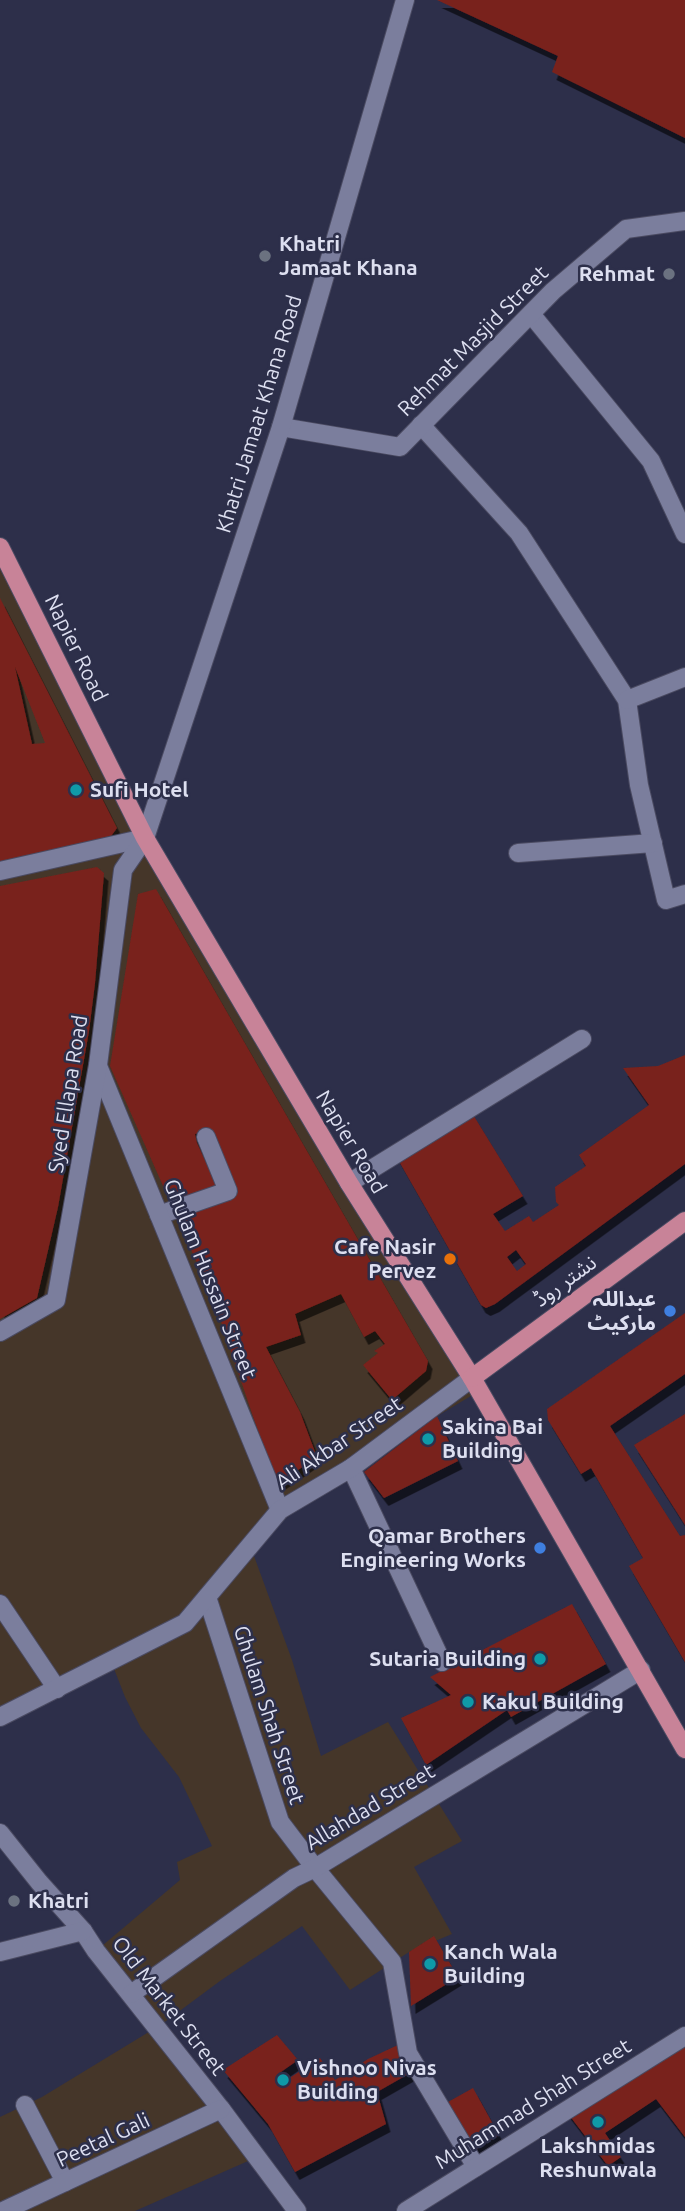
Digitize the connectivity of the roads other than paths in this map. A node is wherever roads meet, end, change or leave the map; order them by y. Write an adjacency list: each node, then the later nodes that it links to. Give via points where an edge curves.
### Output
1 (405, 0): 5 (street, Khatri Jamaat Khana Road)
2 (685, 220): 3 (street, Rehmat Masjid Street, via 626,229)
3 (531, 314): 4 (street, Rehmat Masjid Street); 6 (street, via 651,461)
4 (421, 425): 5 (street, Rehmat Masjid Street, via 400,447); 9 (street, via 519,533)
5 (281, 426): 10 (street, Khatri Jamaat Khana Road)
6 (685, 534)
7 (0, 547): 10 (main road, Napier Road)
8 (685, 677): 9 (street)
9 (627, 700): 11 (street)
10 (145, 838): 13 (street); 16 (street, Syed Ellapa Road, via 123,870); 18 (main road, Napier Road)
11 (653, 844): 12 (street); 14 (street, via 666,900)
12 (519, 853)
13 (0, 871)
14 (685, 894)
15 (582, 1039): 18 (street)
16 (98, 1065): 19 (street, Ghulam Hussain Street); 21 (street, Syed Ellapa Road, via 56,1300)
17 (206, 1138): 19 (street, via 228,1191)
18 (349, 1183): 22 (main road, Napier Road)
19 (159, 1215): 24 (street, Ghulam Hussain Street)
20 (685, 1221): 22 (main road, نشتر روڈ)
21 (0, 1332)
22 (472, 1378): 23 (street, Ali Akbar Street); 28 (main road, Napier Road)
23 (351, 1468): 24 (street, Ali Akbar Street); 27 (street)
24 (280, 1510): 25 (street, Ali Akbar Street)
25 (207, 1597): 29 (street, Ali Akbar Street, via 185,1623); 33 (street, Ghulam Shah Street, via 280,1822)
26 (0, 1604): 29 (street)
27 (442, 1662)
28 (640, 1670): 31 (main road, Napier Road); 33 (street, Allahdad Street)
29 (57, 1689): 30 (street, Ali Akbar Street)
30 (0, 1717)
31 (685, 1749)
32 (0, 1833): 34 (street, Old Market Street)
33 (315, 1868): 36 (street, Allahdad Street, via 294,1878); 40 (street, Ghulam Shah Street, via 392,1962 408,2053)
34 (83, 1931): 35 (street); 36 (street, Old Market Street)
35 (0, 1952)
36 (131, 1993): 39 (street, Old Market Street)
37 (685, 2036): 40 (street, Muhammad Shah Street)
38 (25, 2105): 41 (street)
39 (221, 2109): 41 (street, Peetal Gali); 43 (street, Old Market Street)
40 (476, 2167): 44 (street, Muhammad Shah Street)
41 (65, 2182): 42 (street, Peetal Gali)
42 (3, 2211)
43 (297, 2211)
44 (406, 2211)

